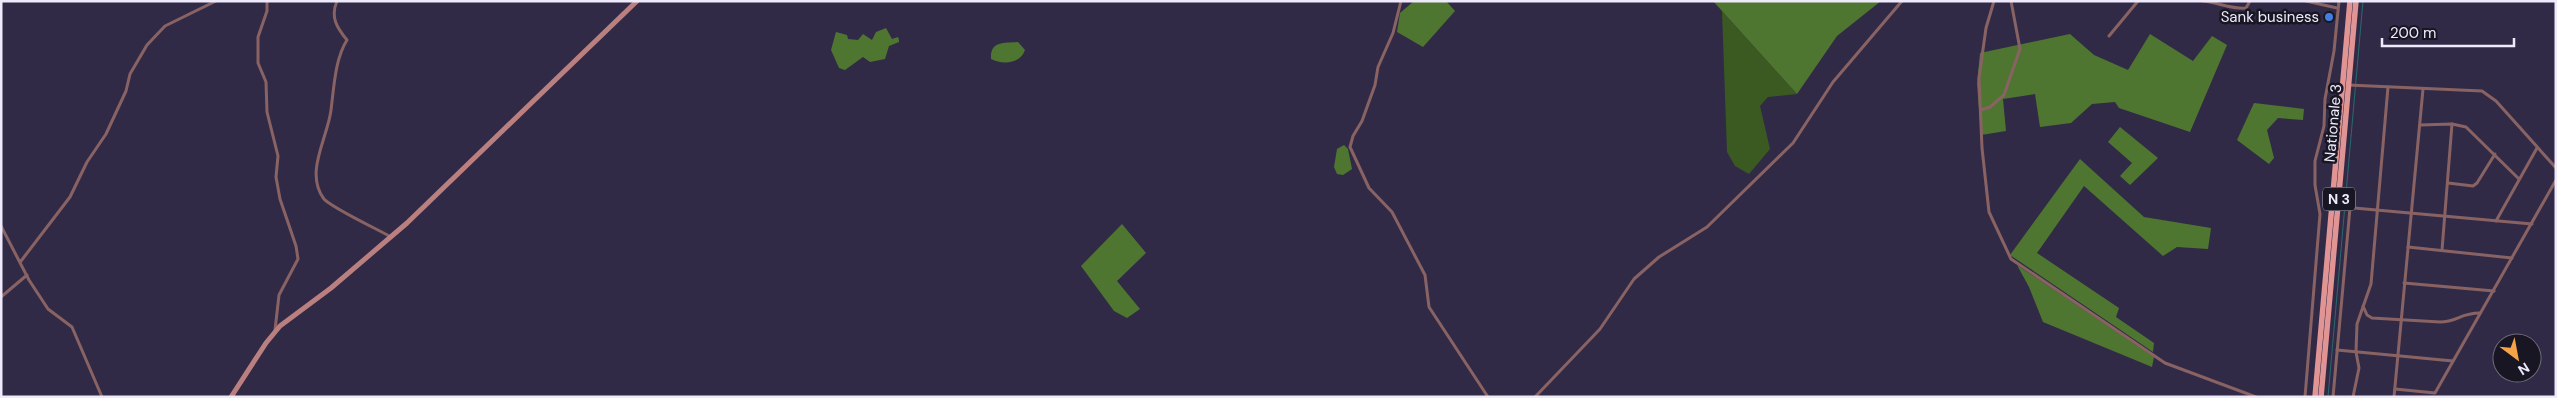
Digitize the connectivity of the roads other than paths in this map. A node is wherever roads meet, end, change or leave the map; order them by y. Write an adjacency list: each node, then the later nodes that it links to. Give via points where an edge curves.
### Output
1 (216, 1): 42 (street, via 165,26 147,45 130,74 126,91 106,134 70,197)
2 (267, 1): 50 (street, via 258,37 258,63 266,82 266,112 278,156 276,177 280,198 298,259 280,296)
3 (336, 1): 38 (street, via 335,23 347,40 342,48 329,122 321,143 318,186 325,200)
4 (637, 1): 38 (street)
5 (1401, 1): 58 (street, via 1393,34 1350,146 1369,188 1392,212 1424,275 1430,307)
6 (1902, 1): 59 (street, via 1833,82 1793,143 1707,227 1659,258 1634,279 1600,330)
7 (1994, 1): 21 (street, via 1982,51 1979,78)
8 (2011, 1): 21 (street, via 2020,49 2004,95)
9 (2138, 1): 17 (street)
10 (2203, 1): 11 (street, via 2242,9)
11 (2250, 1)
12 (2306, 1): 16 (street)
13 (2339, 1): 16 (street)
14 (2350, 1): 18 (main road, Nationale 3 / N 3)
15 (2356, 1): 18 (main road, Nationale 3 / N 3)
16 (2338, 8): 61 (street, via 2324,126 2315,161 2320,214)
17 (2109, 36)
18 (2346, 85): 19 (street); 30 (main road, Nationale 3 / N 3)
19 (2388, 87): 20 (street); 32 (street)
20 (2423, 89): 23 (street); 24 (street, via 2487,93)
21 (1981, 110): 60 (street, via 1989,212 2011,259 2165,363)
22 (2452, 124): 23 (street); 25 (street, via 2466,127); 29 (street)
23 (2420, 125): 33 (street)
24 (2537, 148): 26 (street); 27 (street)
25 (2495, 154): 27 (street); 29 (street, via 2473,186)
26 (2556, 168)
27 (2519, 179): 35 (street)
28 (2556, 180): 36 (street)
29 (2448, 184): 34 (street)
30 (2335, 206): 31 (street); 62 (main road, Nationale 3 / N 3); 63 (main road, Nationale 3 / N 3)
31 (2350, 208): 32 (street); 51 (street)
32 (2377, 211): 33 (street); 47 (street, via 2371,284)
33 (2412, 212): 34 (street); 39 (street)
34 (2446, 214): 35 (street); 40 (street)
35 (2496, 221): 36 (street)
36 (2532, 224): 41 (street)
37 (1, 226): 42 (street)
38 (390, 237): 50 (street)
39 (2408, 247): 40 (street); 44 (street)
40 (2442, 250): 41 (street)
41 (2512, 258): 45 (street)
42 (21, 261): 43 (street)
43 (27, 275): 46 (street); 56 (street, via 48,309 72,327)
44 (2404, 283): 45 (street); 49 (street)
45 (2494, 291): 48 (street)
46 (1, 297)
47 (2363, 306): 49 (street, via 2372,318); 52 (street, via 2357,324)
48 (2480, 313): 49 (street, via 2467,313 2448,322); 54 (street)
49 (2403, 320): 53 (street)
50 (276, 331): 57 (street)
51 (2338, 350): 52 (street); 64 (street)
52 (2356, 352): 53 (street); 65 (street, via 2359,368)
53 (2398, 356): 54 (street); 55 (street)
54 (2453, 361): 55 (street, via 2435,393)
55 (2395, 389): 66 (street)
56 (102, 397)
57 (231, 397)
58 (1488, 397)
59 (1535, 397)
60 (2256, 397)
61 (2305, 397)
62 (2315, 397)
63 (2320, 397)
64 (2333, 397)
65 (2353, 397)
66 (2394, 397)

